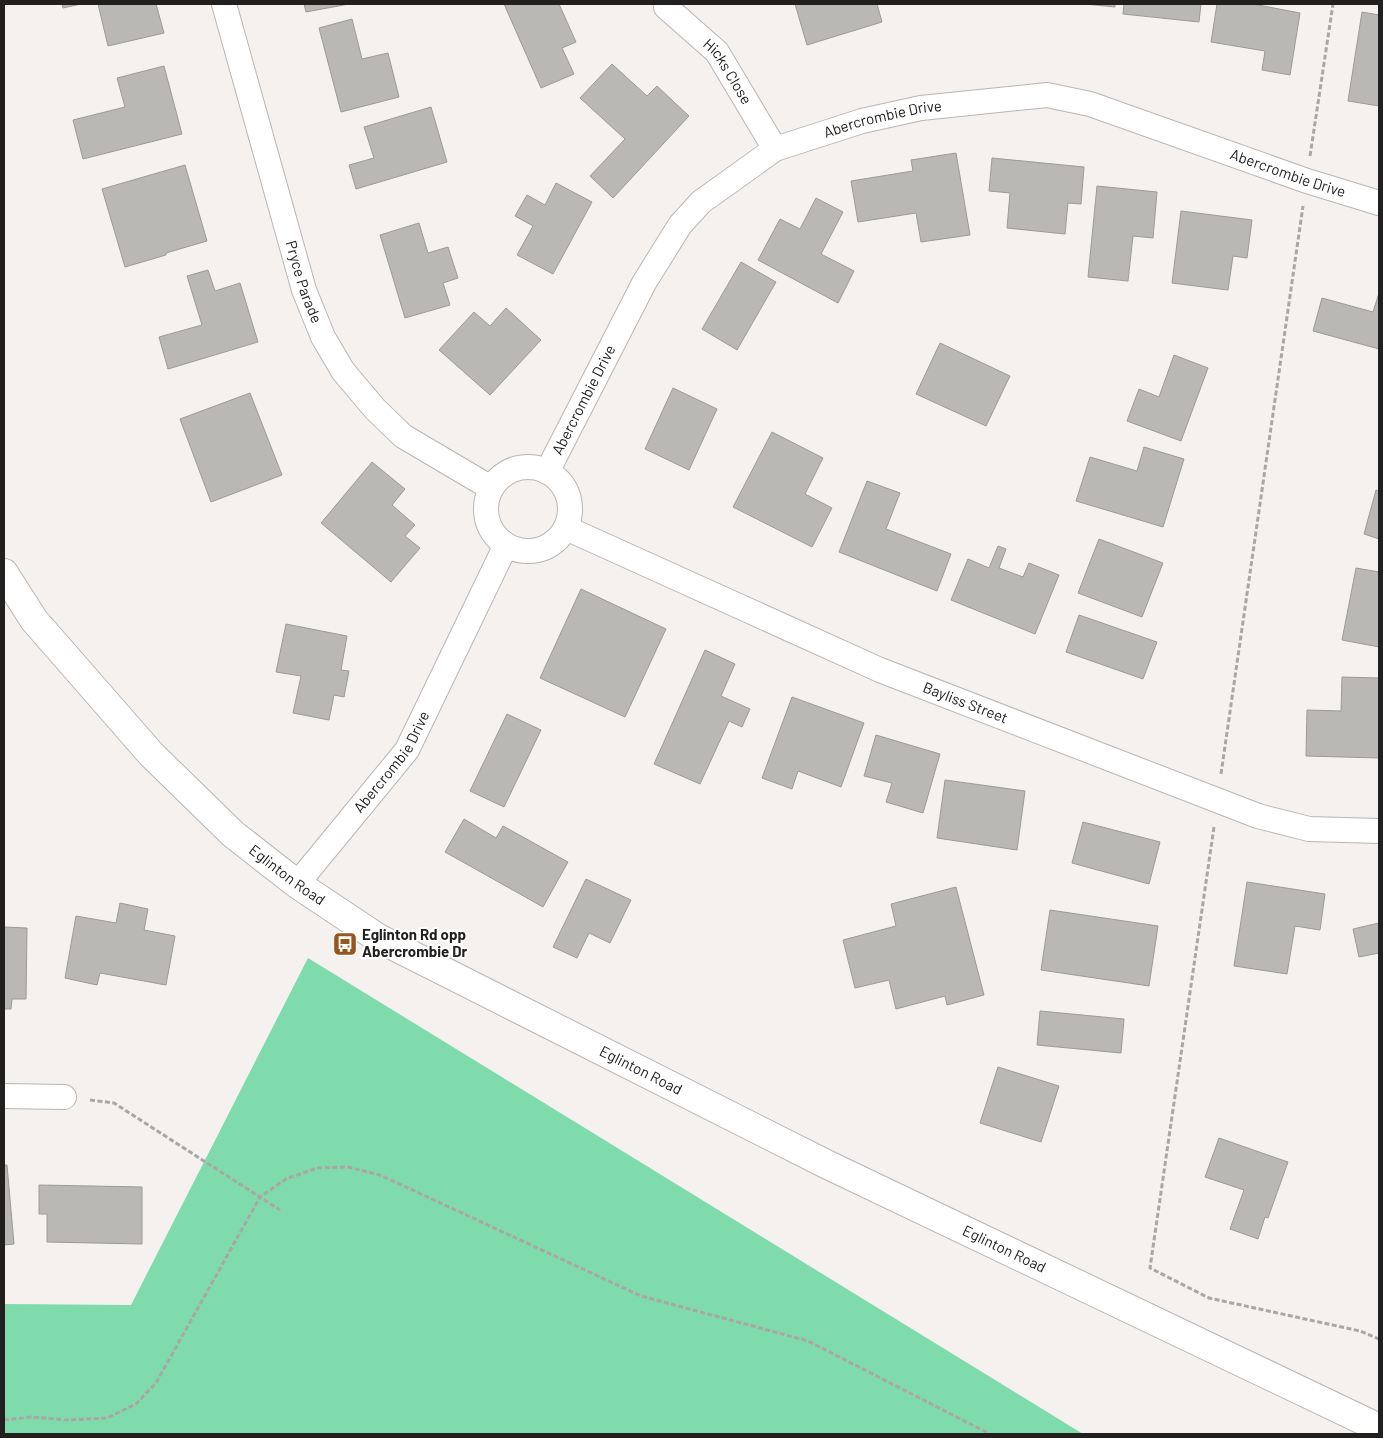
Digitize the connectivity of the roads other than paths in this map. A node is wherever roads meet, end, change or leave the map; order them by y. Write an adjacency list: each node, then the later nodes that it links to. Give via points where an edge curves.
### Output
1 (224, 4): 6 (street, Pryce Parade, via 304,290 323,337 343,371 403,436)
2 (666, 7): 3 (street, Hicks Close, via 717,52)
3 (775, 149): 4 (street, Abercrombie Drive, via 862,121 921,108 1046,95 1090,104 1307,181); 5 (street, Abercrombie Drive, via 701,202 680,225 644,282)
4 (1379, 203)
5 (547, 472): 6 (street, via 537,468 516,469 506,473); 7 (street, via 556,478 568,496 570,507)
6 (491, 488): 8 (street, via 486,513 496,536)
7 (566, 528): 8 (street, via 546,547 519,550); 10 (street, Bayliss Street, via 880,670 1258,816 1309,829)
8 (506, 545): 11 (street, Abercrombie Drive, via 408,750)
9 (4, 573): 11 (main road, Eglinton Road, via 34,620 151,754 233,834)
10 (1379, 831)
11 (297, 884): 14 (main road, Eglinton Road, via 378,938 817,1159)
12 (4, 1096): 13 (street)
13 (64, 1097)
14 (1379, 1428)

